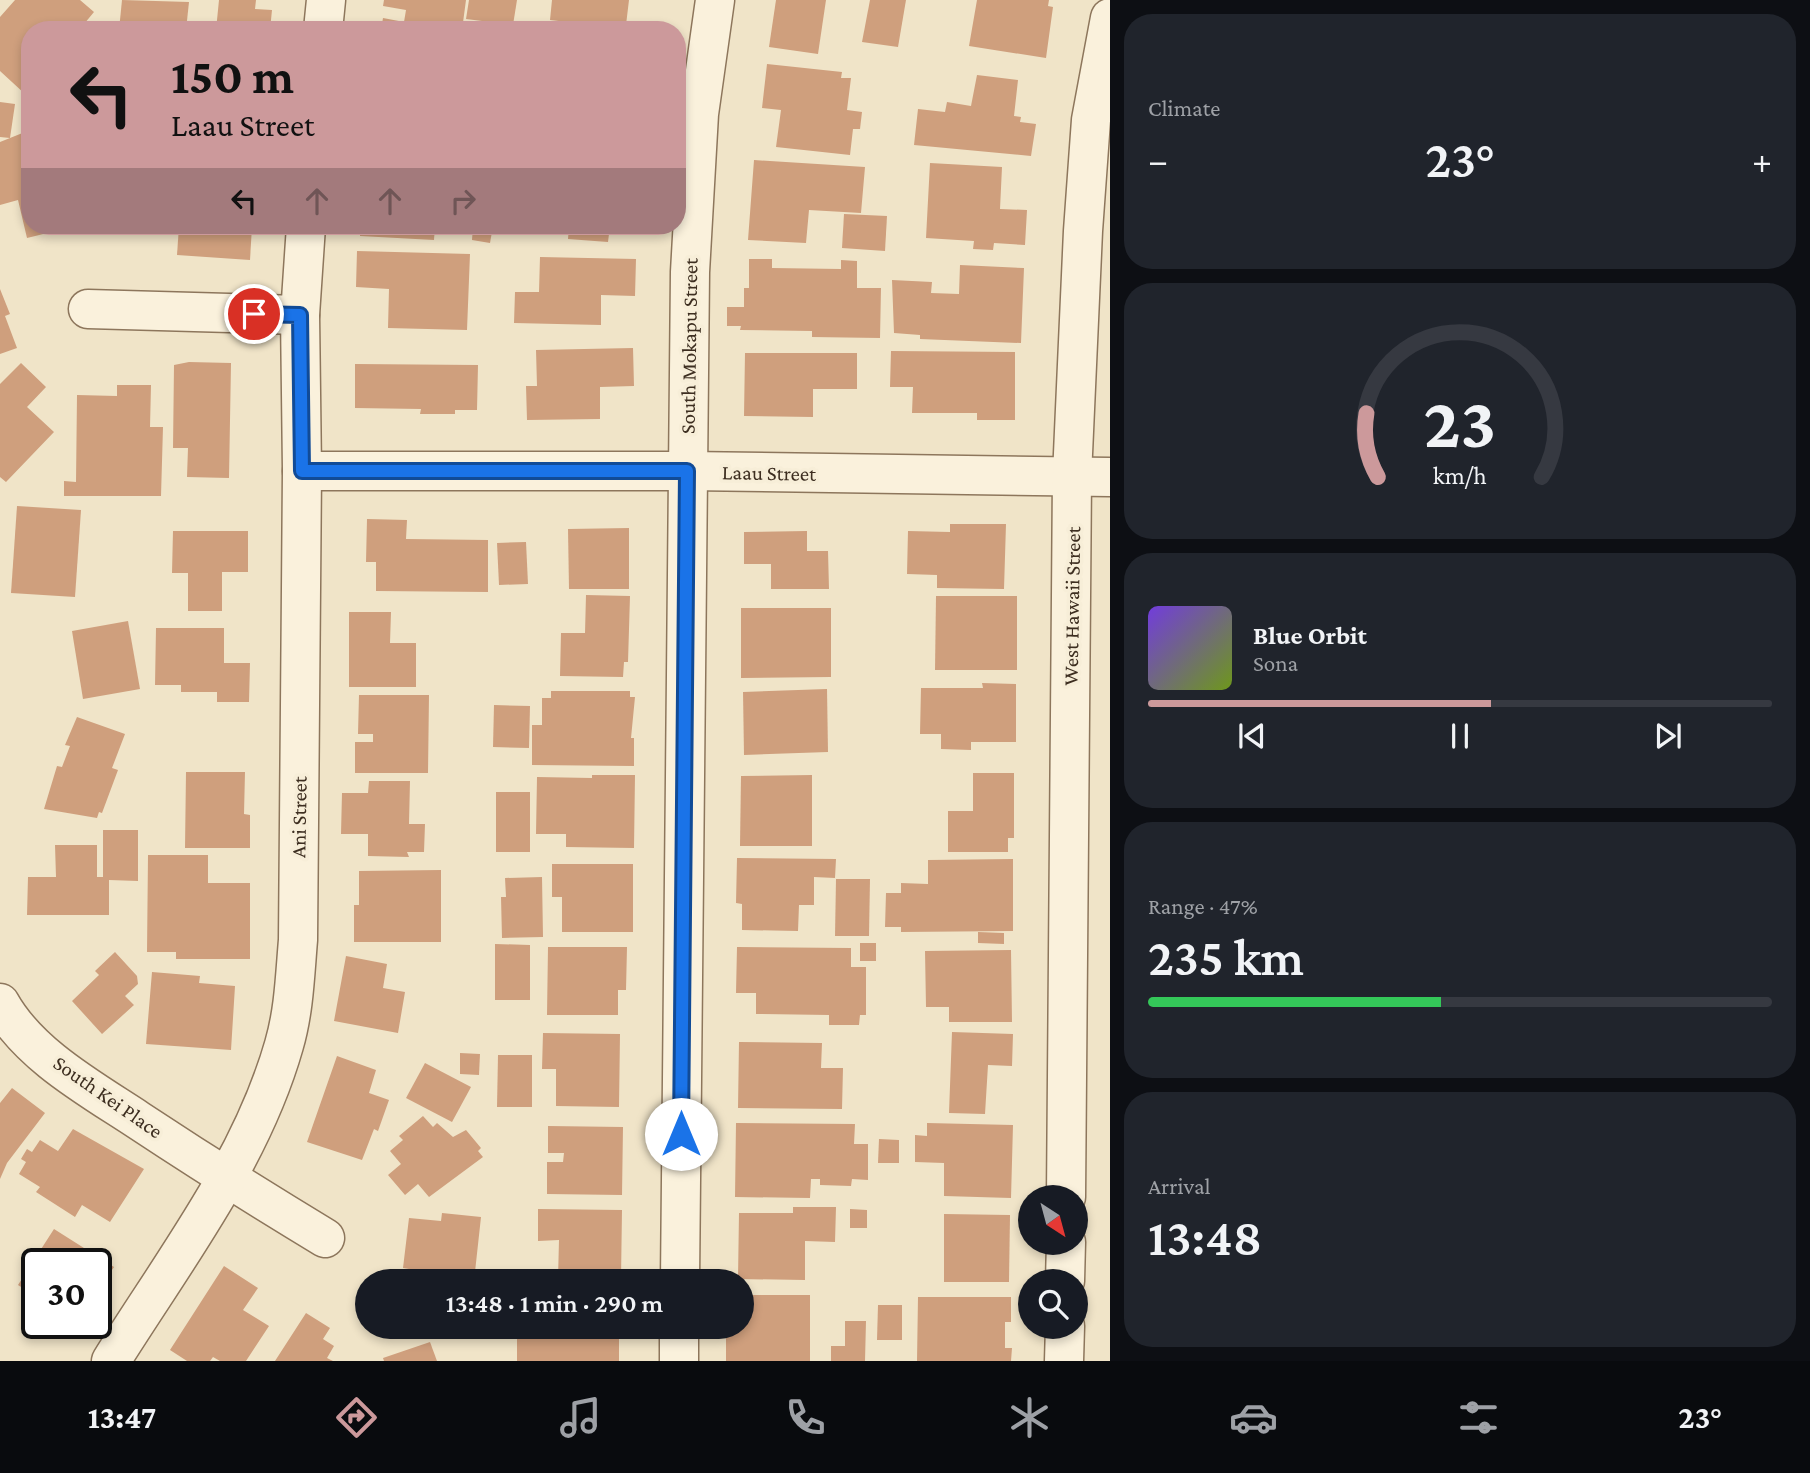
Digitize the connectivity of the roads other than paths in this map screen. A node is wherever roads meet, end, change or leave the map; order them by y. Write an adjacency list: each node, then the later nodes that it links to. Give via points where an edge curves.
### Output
1 (326, 0): 4 (street)
2 (715, 0): 9 (street, South Mokapu Street, via 693,192)
3 (1110, 18): 10 (street, West Hawaii Street, via 1091,120)
4 (324, 21)
5 (305, 235): 7 (street, Ani Street)
6 (88, 309): 7 (street)
7 (300, 315): 8 (street, Ani Street)
8 (302, 471): 9 (street, Laau Street); 13 (street, Ani Street, via 298,940 292,1009 263,1108)
9 (687, 471): 10 (street, Laau Street); 16 (street, South Mokapu Street)
10 (1072, 476): 11 (street, Laau Street); 14 (street, West Hawaii Street)
11 (1110, 477)
12 (0, 1003): 13 (street, South Kei Place, via 68,1074)
13 (227, 1179): 15 (street, South Kei Place); 19 (street, Ani Street)
14 (1066, 1185)
15 (325, 1238)
16 (680, 1269)
17 (680, 1339): 20 (street)
18 (1065, 1339): 21 (street)
19 (110, 1361)
20 (679, 1361)
21 (1065, 1361)

